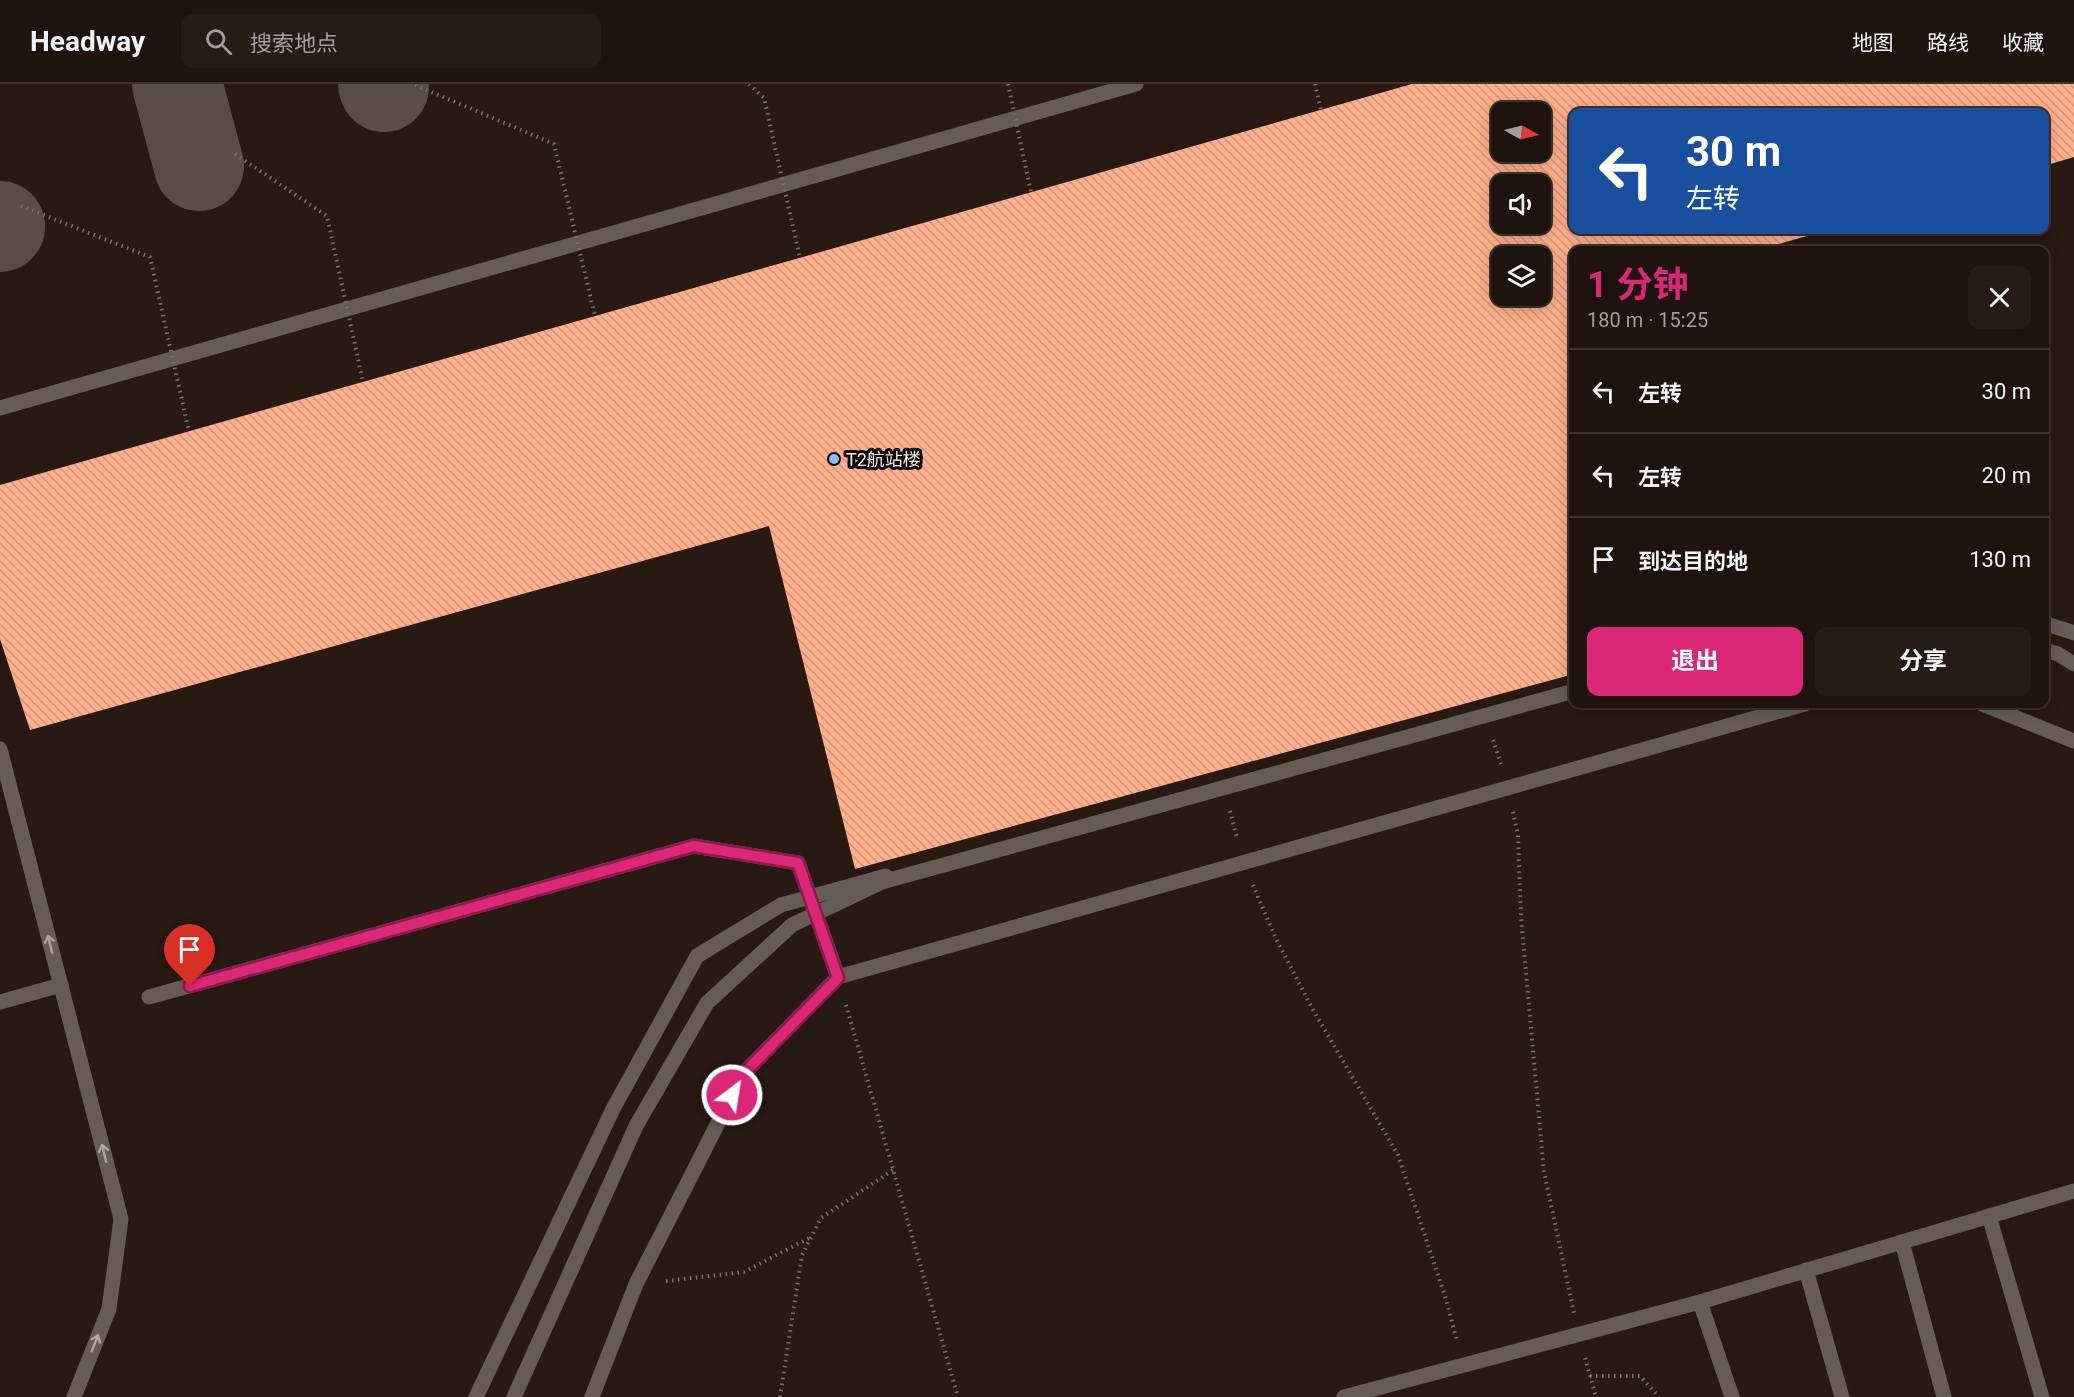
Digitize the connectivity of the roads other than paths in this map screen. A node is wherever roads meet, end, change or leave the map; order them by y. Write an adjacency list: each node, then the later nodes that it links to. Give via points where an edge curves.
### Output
1 (1136, 84): 2 (lane)
2 (0, 408)
3 (2049, 625): 4 (lane)
4 (2074, 633)
5 (2049, 652): 6 (lane)
6 (2074, 664)
7 (1569, 685): 23 (lane, via 780,905 697,956 613,1109)
8 (1569, 693): 24 (lane, bridge, via 882,882 792,925 707,1003 636,1126)
9 (1791, 708): 13 (lane)
10 (1992, 708): 11 (lane)
11 (2074, 741)
12 (0, 749): 14 (lane, one-way to 12)
13 (838, 978): 15 (lane, via 798,863 694,846); 25 (lane, via 743,1074 636,1284)
14 (61, 986): 16 (lane); 22 (lane, one-way to 14, via 109,1309 122,1220)
15 (149, 997)
16 (0, 1002)
17 (2074, 1191): 18 (lane)
18 (1989, 1216): 19 (lane); 30 (lane)
19 (1902, 1242): 20 (lane); 29 (lane)
20 (1806, 1270): 21 (lane); 28 (lane)
21 (1700, 1302): 26 (lane); 27 (lane)
22 (74, 1397)
23 (476, 1397)
24 (514, 1397)
25 (592, 1397)
26 (1344, 1397)
27 (1732, 1397)
28 (1842, 1397)
29 (1944, 1397)
30 (2042, 1397)

